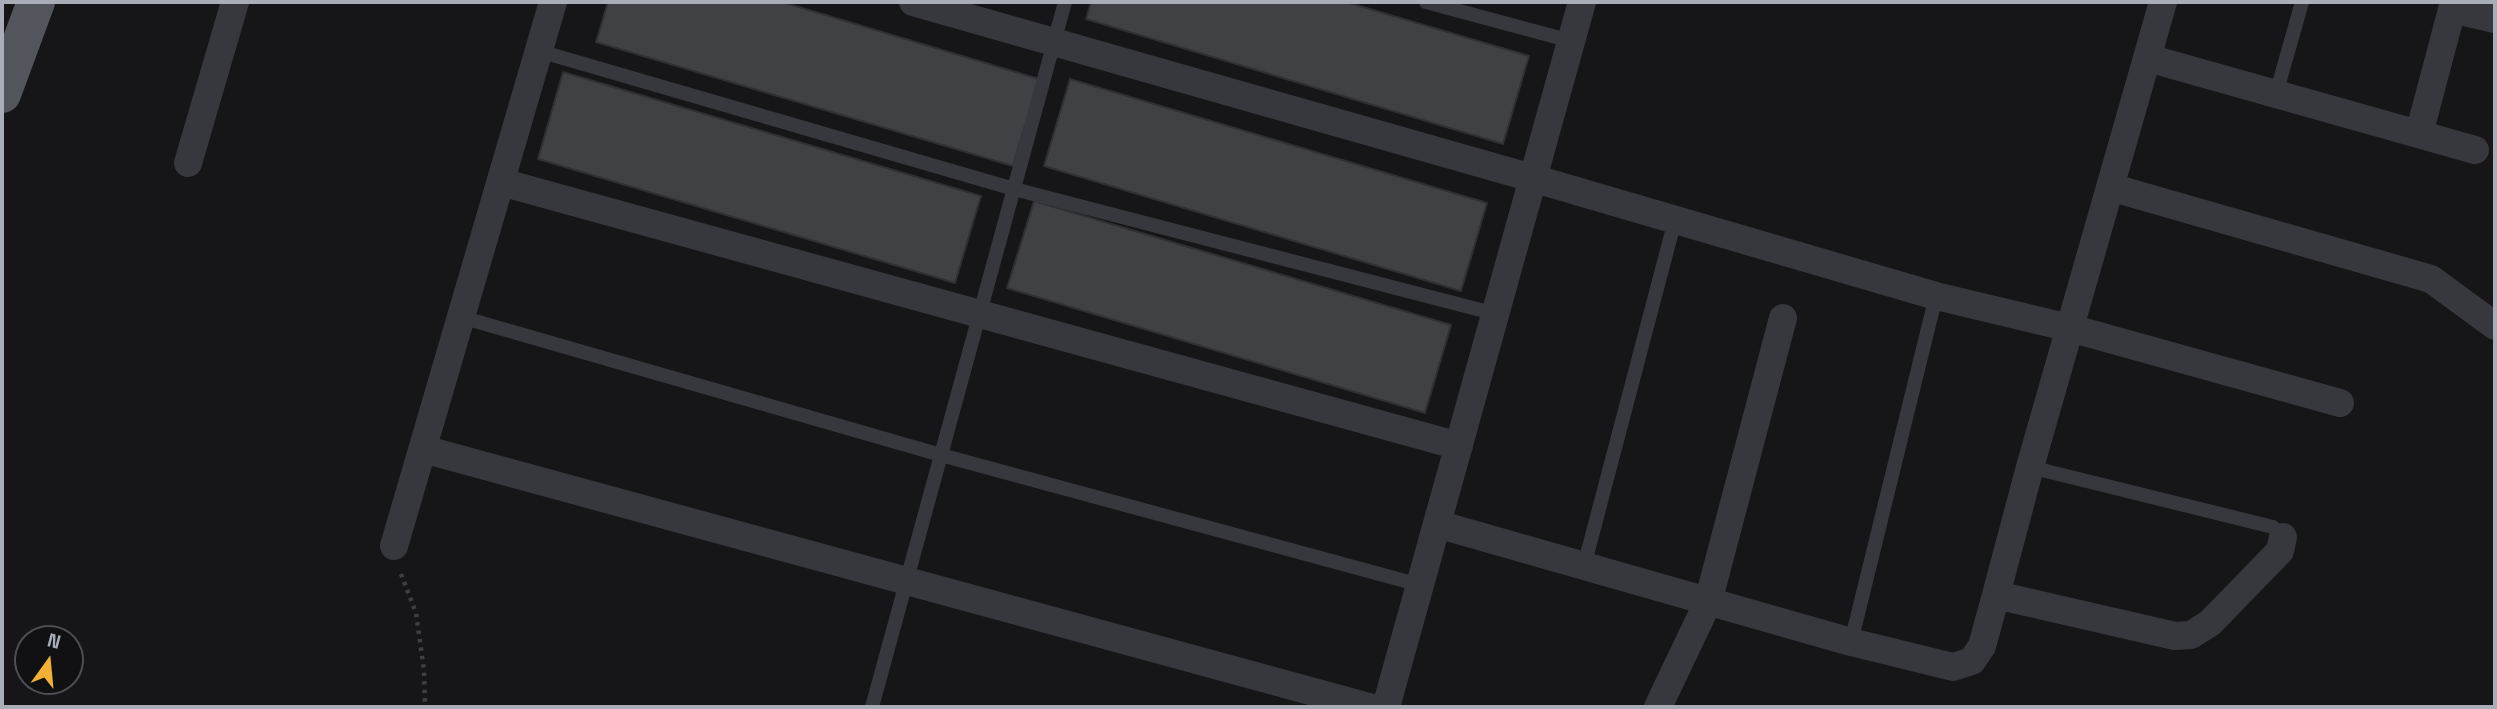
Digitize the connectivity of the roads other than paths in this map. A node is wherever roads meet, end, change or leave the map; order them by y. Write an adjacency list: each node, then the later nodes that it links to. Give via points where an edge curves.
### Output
1 (36, 2): 16 (main road)
2 (235, 2): 20 (street)
3 (554, 2): 14 (street)
4 (913, 2): 13 (street)
5 (1065, 2): 13 (lane)
6 (1426, 2): 12 (lane)
7 (1583, 2): 12 (street)
8 (2163, 2): 15 (street)
9 (2302, 2): 17 (lane)
10 (2453, 5): 11 (street); 18 (street)
11 (2495, 19)
12 (1572, 41): 21 (street)
13 (1054, 42): 21 (street); 24 (lane)
14 (539, 51): 22 (street); 24 (lane)
15 (2148, 58): 17 (street); 23 (street)
16 (2, 94)
17 (2276, 94): 18 (street)
18 (2419, 134): 19 (street)
19 (2474, 150)
20 (188, 163)
21 (1532, 178): 25 (street); 28 (street)
22 (501, 182): 27 (street); 29 (street)
23 (2110, 187): 31 (street, via 2431,279); 32 (street)
24 (1014, 189): 27 (lane); 28 (lane)
25 (1675, 220): 26 (street); 41 (lane)
26 (1936, 296): 32 (street); 46 (lane)
27 (980, 313): 34 (street); 36 (lane)
28 (1496, 314): 34 (street)
29 (461, 317): 35 (street); 36 (lane)
30 (1783, 318): 45 (street)
31 (2495, 326)
32 (2070, 328): 33 (street); 37 (street)
33 (2340, 403)
34 (1459, 446): 38 (street)
35 (423, 449): 40 (street); 42 (street)
36 (941, 455): 42 (lane); 43 (lane)
37 (2030, 467): 39 (lane, via 2273,527); 44 (street)
38 (1437, 524): 41 (street); 43 (street)
39 (2283, 537): 44 (street, via 2280,551 2210,623 2191,635 2175,636)
40 (394, 546)
41 (1584, 566): 45 (street)
42 (906, 581): 47 (lane); 48 (street)
43 (1420, 585): 49 (street)
44 (1996, 595): 46 (street, via 1982,646 1972,661 1953,667)
45 (1708, 601): 46 (street); 50 (street)
46 (1851, 642)
47 (872, 707)
48 (1369, 707)
49 (1386, 707)
50 (1658, 707)

